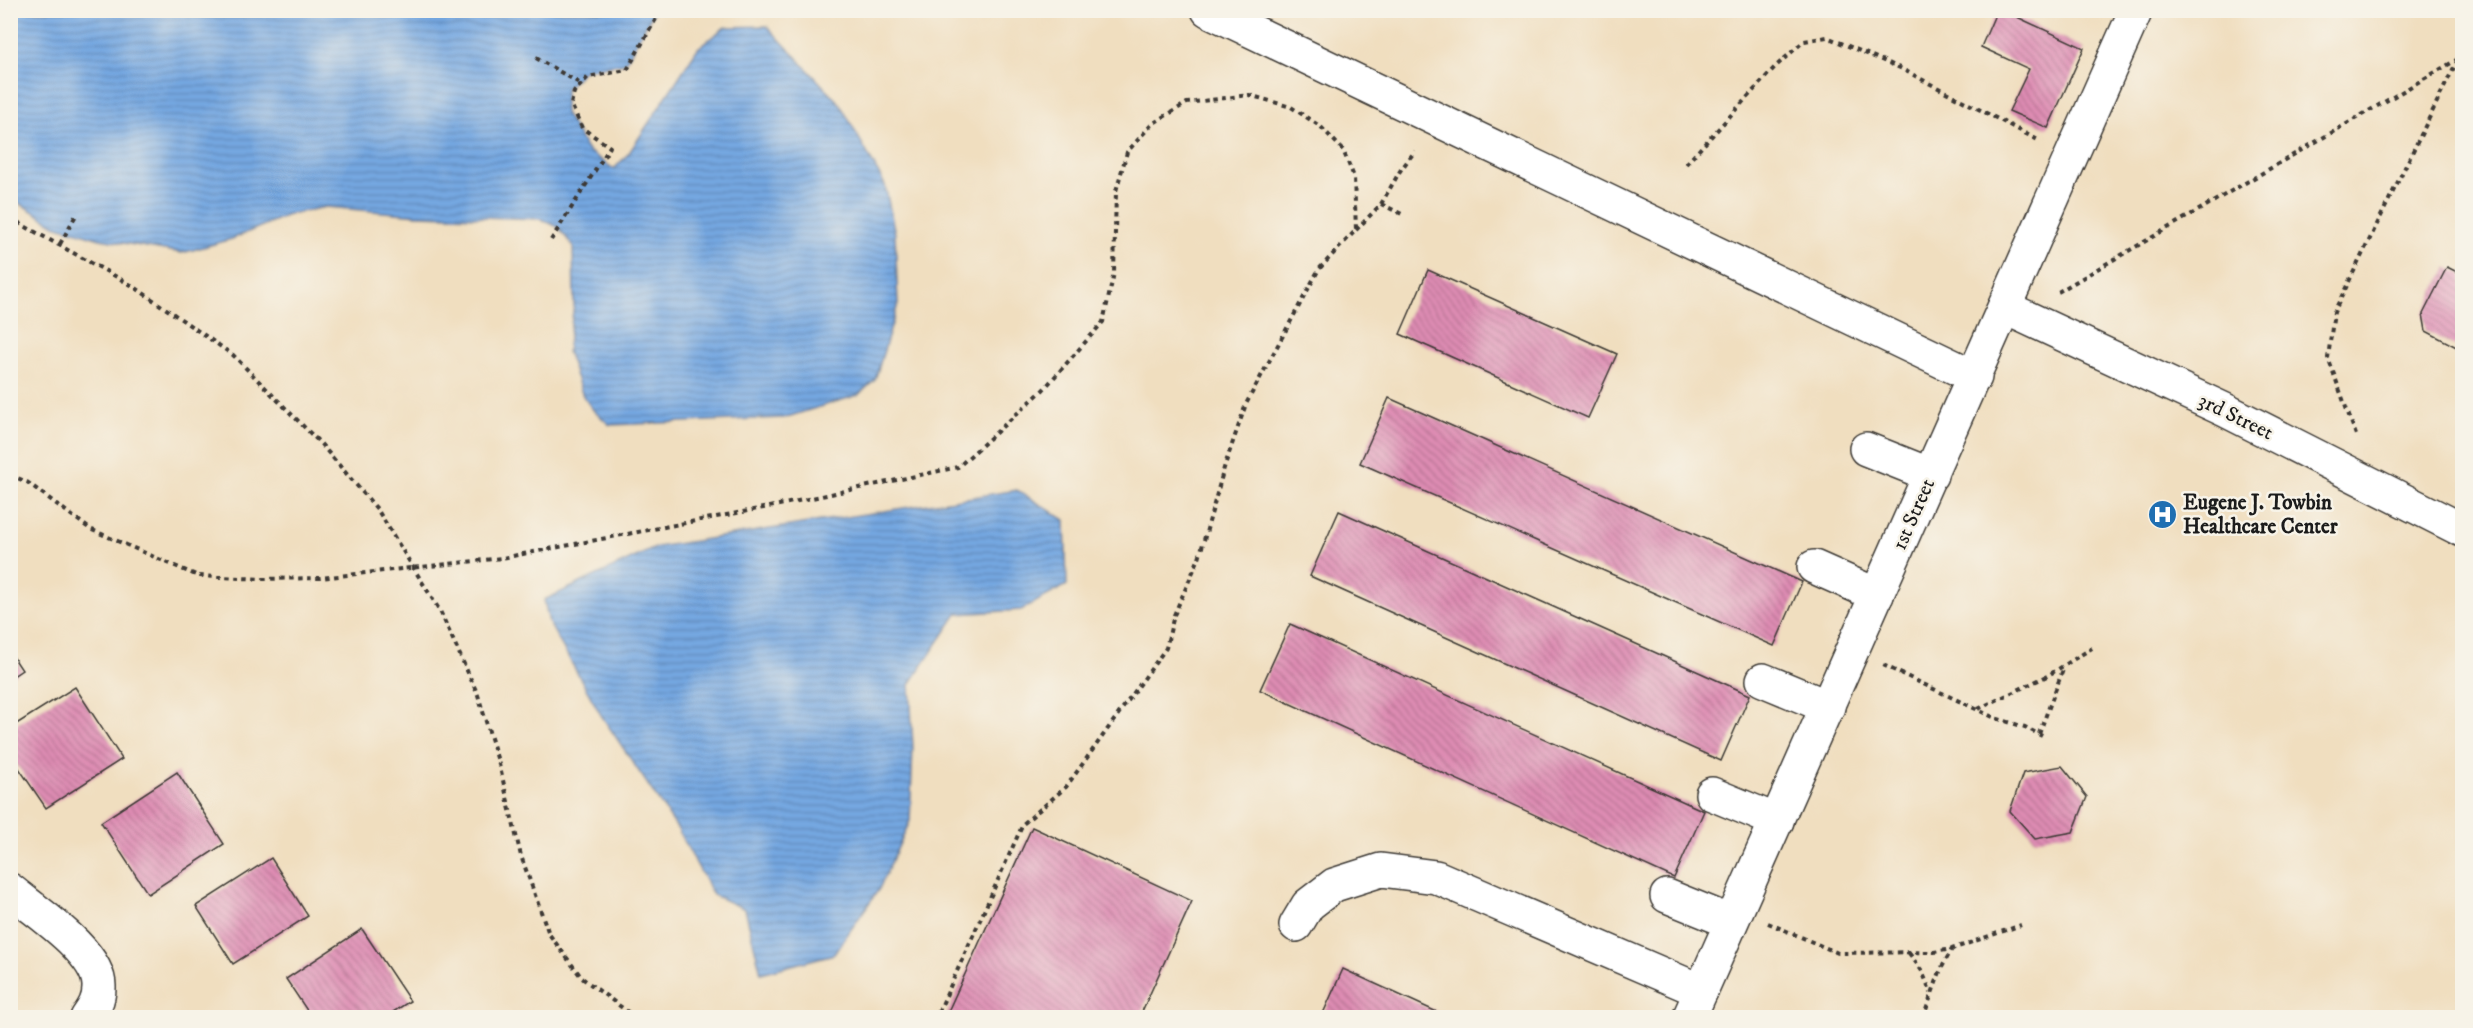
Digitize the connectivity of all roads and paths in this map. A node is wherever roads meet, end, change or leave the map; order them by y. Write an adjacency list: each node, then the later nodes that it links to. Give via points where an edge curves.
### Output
1 (661, 10): 7 (path, via 627,70 588,77)
2 (1208, 10): 20 (street)
3 (2136, 10): 19 (street, 1st Street)
4 (2463, 51): 6 (path)
5 (536, 58): 7 (path)
6 (2460, 60): 18 (path); 21 (path, via 2334,312 2328,358)
7 (581, 84): 16 (path, via 571,104 582,128 610,147)
8 (2016, 129): 10 (path, via 1900,68 1827,37 1804,41 1775,67)
9 (1416, 151): 11 (path)
10 (1686, 164)
11 (1382, 204): 13 (path); 15 (path)
12 (76, 215): 17 (path)
13 (1404, 215)
14 (10, 218): 17 (path)
15 (1356, 230): 26 (path, via 1354,177 1343,150 1322,127 1291,106 1249,95 1186,103 1152,124 1127,153 1116,191 1114,273 1103,322 1043,390 958,467 502,558); 49 (path, via 1319,269 1246,404 1199,558 1174,615 1166,648 1066,787 1023,824)
16 (551, 240)
17 (60, 244): 26 (path, via 133,286 233,355 320,443 377,510)
18 (2058, 292)
19 (2006, 308): 20 (street, 1st Street); 25 (street, 3rd Street, via 2225,410)
20 (1975, 377): 24 (street, 1st Street)
21 (2358, 439)
22 (1866, 449): 24 (street)
23 (10, 475): 26 (path, via 27,482 90,529 198,576 320,578)
24 (1931, 475): 28 (street, 1st Street)
25 (2463, 530)
26 (413, 567): 48 (path, via 440,611 478,695 521,856 549,934 582,978)
27 (1814, 567): 28 (street)
28 (1877, 595): 30 (street, 1st Street)
29 (2092, 648): 31 (path)
30 (1853, 650): 33 (street, 1st Street); 34 (path)
31 (2064, 666): 34 (path); 34 (path, via 2040,735)
32 (1763, 680): 33 (street)
33 (1828, 707): 36 (street, 1st Street)
34 (1978, 709)
35 (1712, 794): 36 (street)
36 (1777, 821): 40 (street, 1st Street)
37 (10, 890): 47 (street, via 82,950 95,969 100,987 96,1004)
38 (1666, 896): 40 (street)
39 (1765, 921): 44 (path, via 1838,953)
40 (1731, 922): 46 (street, 1st Street)
41 (2021, 924): 43 (path)
42 (1296, 925): 46 (street, via 1308,905 1334,885 1381,870 1436,877)
43 (1952, 949): 44 (path); 45 (path)
44 (1908, 953): 45 (path, via 1923,971)
45 (1931, 994): 50 (path)
46 (1695, 1004)
47 (87, 1017)
48 (636, 1017)
49 (936, 1017)
50 (1923, 1017)

